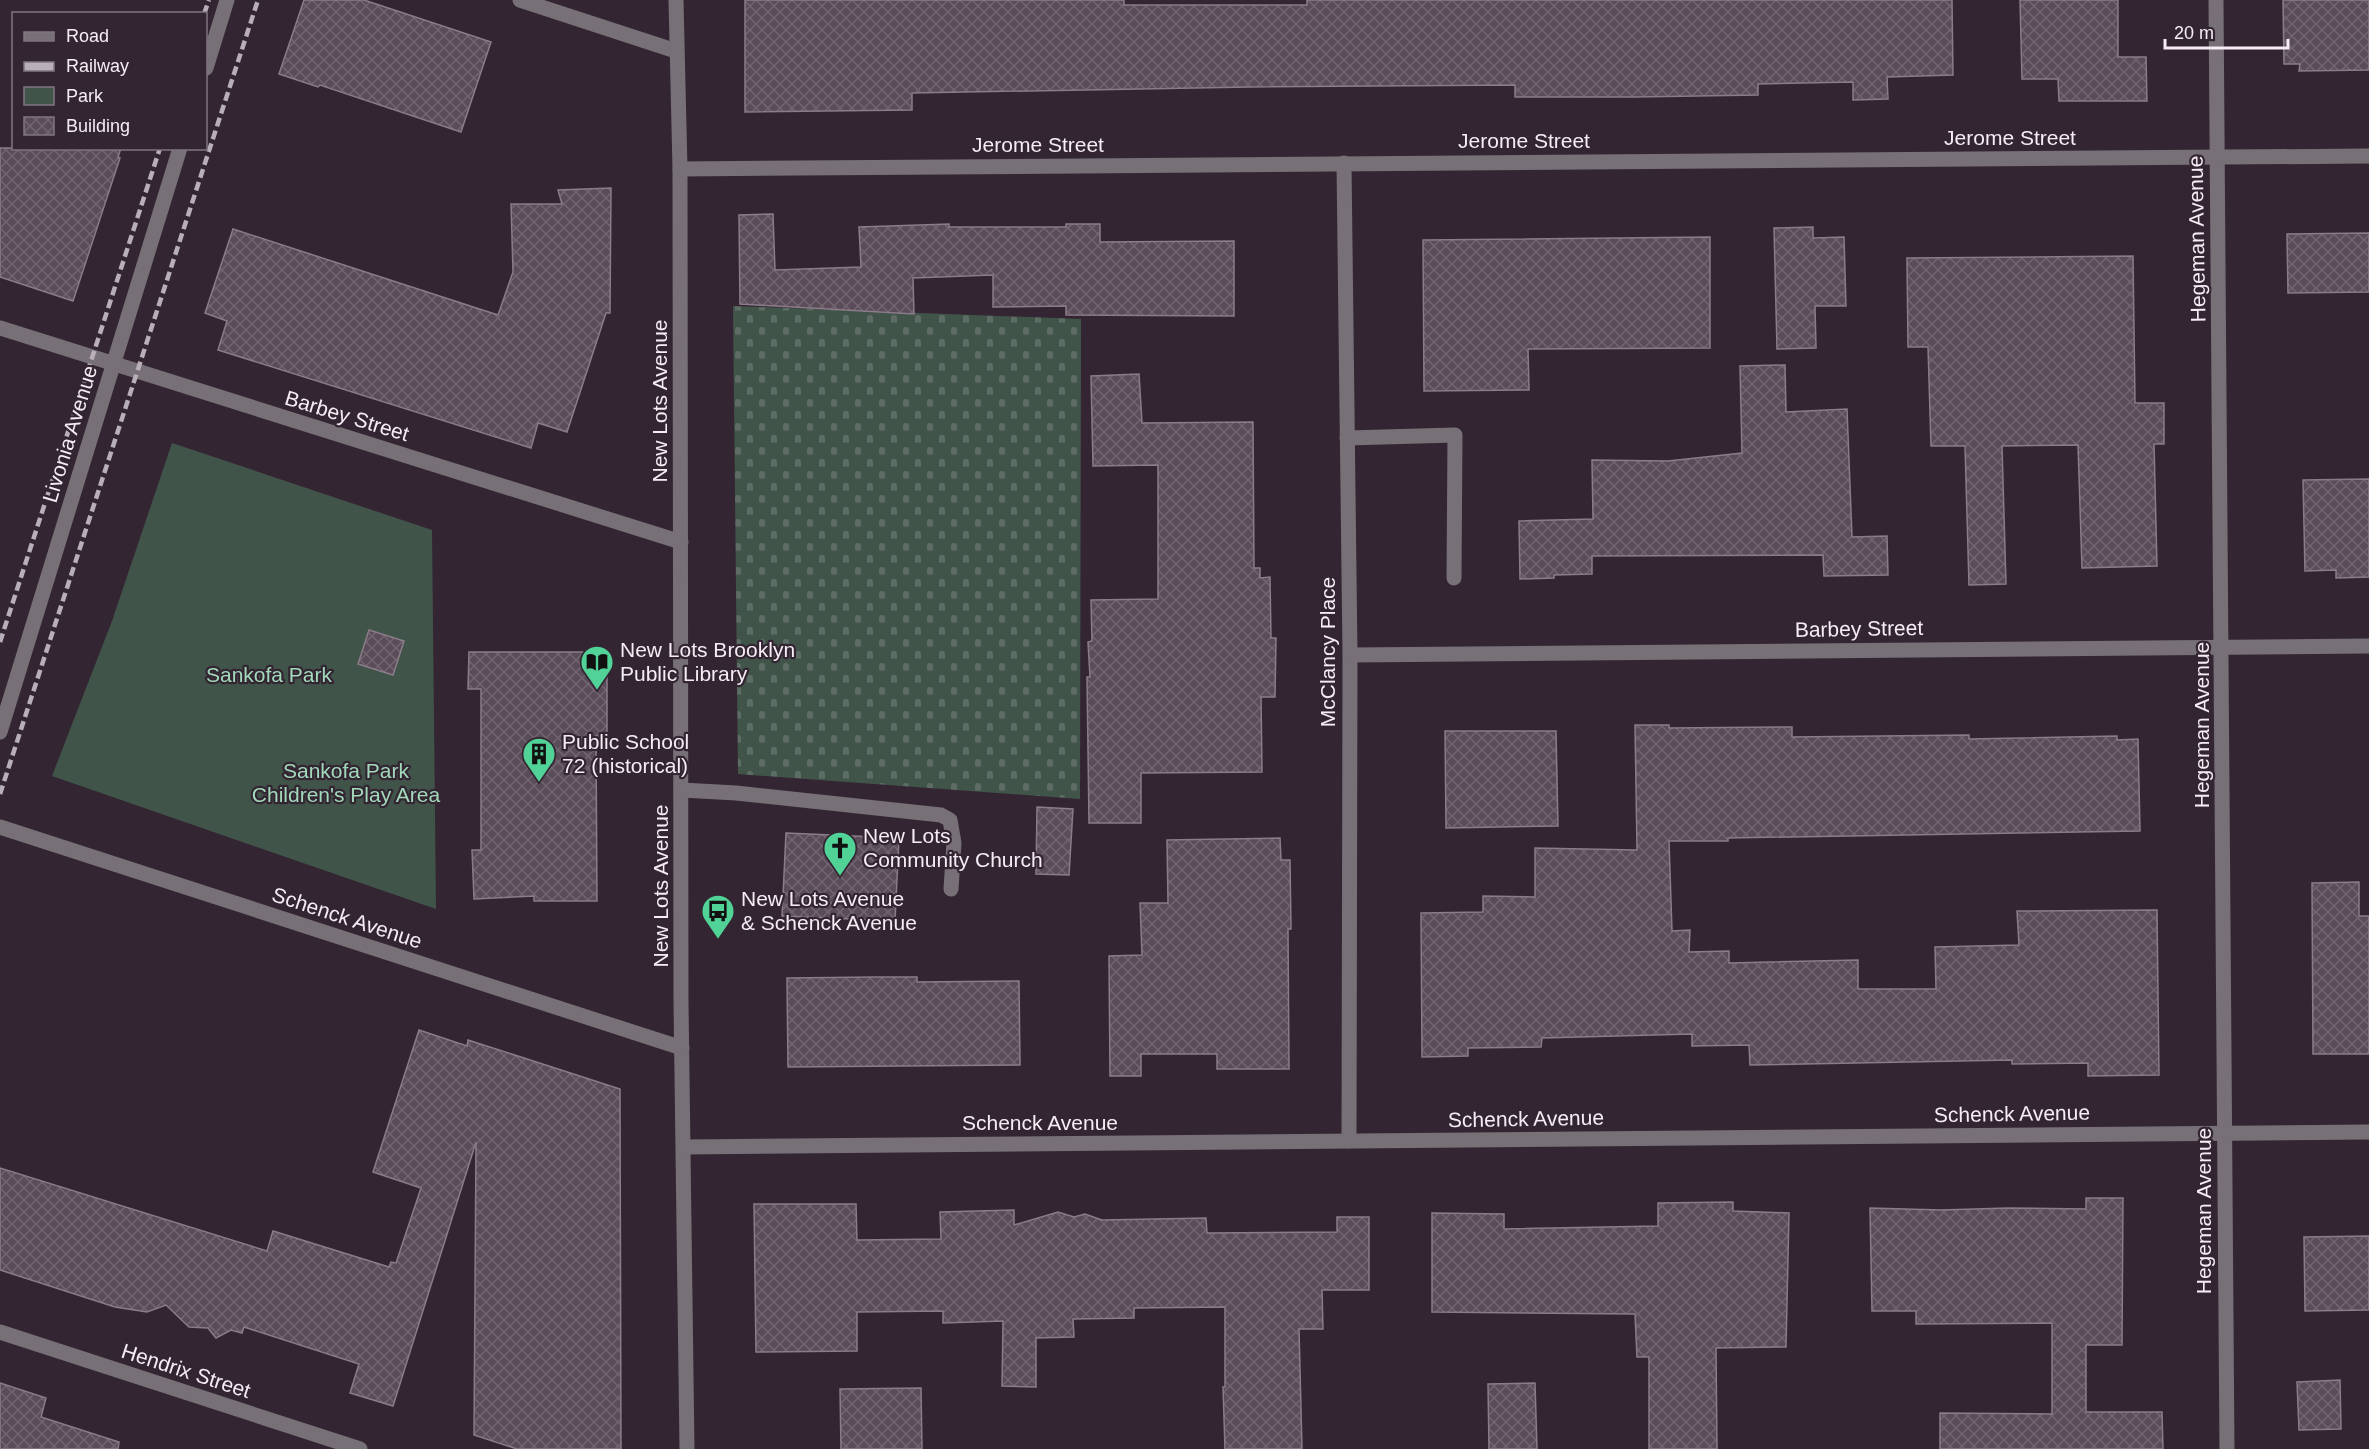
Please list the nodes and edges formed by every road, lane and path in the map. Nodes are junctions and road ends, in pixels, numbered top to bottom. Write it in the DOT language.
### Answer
graph roads {
  1 [pos="226,0"];
  2 [pos="520,0"];
  3 [pos="676,0"];
  4 [pos="2216,0"];
  5 [pos="676,51"];
  6 [pos="207,65"];
  7 [pos="179,150"];
  8 [pos="2369,156"];
  9 [pos="2217,158"];
  10 [pos="1344,163"];
  11 [pos="680,169"];
  12 [pos="0,328"];
  13 [pos="113,365"];
  14 [pos="1347,438"];
  15 [pos="681,542"];
  16 [pos="1454,578"];
  17 [pos="2222,646"];
  18 [pos="2369,646"];
  19 [pos="1350,656"];
  20 [pos="0,732"];
  21 [pos="682,790"];
  22 [pos="0,827"];
  23 [pos="951,889"];
  24 [pos="682,1048"];
  25 [pos="2369,1132"];
  26 [pos="2225,1133"];
  27 [pos="1349,1141"];
  28 [pos="684,1147"];
  29 [pos="0,1332"];
  30 [pos="360,1449"];
  31 [pos="687,1449"];
  32 [pos="2228,1449"];
  1 -- 6 [label="street"];
  2 -- 5 [label="street"];
  3 -- 5 [label="street, New Lots Avenue"];
  4 -- 9 [label="street, Hegeman Avenue"];
  5 -- 11 [label="street, New Lots Avenue"];
  7 -- 13 [label="street, Livonia Avenue"];
  8 -- 9 [label="street, Jerome Street"];
  9 -- 10 [label="street, Jerome Street"];
  9 -- 17 [label="street, Hegeman Avenue"];
  10 -- 11 [label="street, Jerome Street"];
  10 -- 14 [label="street, McClancy Place"];
  11 -- 15 [label="street, New Lots Avenue"];
  12 -- 13 [label="street, Barbey Street"];
  13 -- 15 [label="street, Barbey Street"];
  13 -- 20 [label="street, Livonia Avenue"];
  14 -- 16 [label="street"];
  14 -- 19 [label="street, McClancy Place"];
  15 -- 21 [label="street, New Lots Avenue"];
  17 -- 18 [label="street, Barbey Street"];
  17 -- 19 [label="street, Barbey Street"];
  17 -- 26 [label="street, Hegeman Avenue"];
  19 -- 27 [label="street, McClancy Place"];
  21 -- 23 [label="street"];
  21 -- 24 [label="street, New Lots Avenue"];
  22 -- 24 [label="street, Schenck Avenue"];
  24 -- 28 [label="street, New Lots Avenue"];
  25 -- 26 [label="street, Schenck Avenue"];
  26 -- 27 [label="street, Schenck Avenue"];
  26 -- 32 [label="street, Hegeman Avenue"];
  27 -- 28 [label="street, Schenck Avenue"];
  28 -- 31 [label="street, New Lots Avenue"];
  29 -- 30 [label="street, Hendrix Street"];
}
